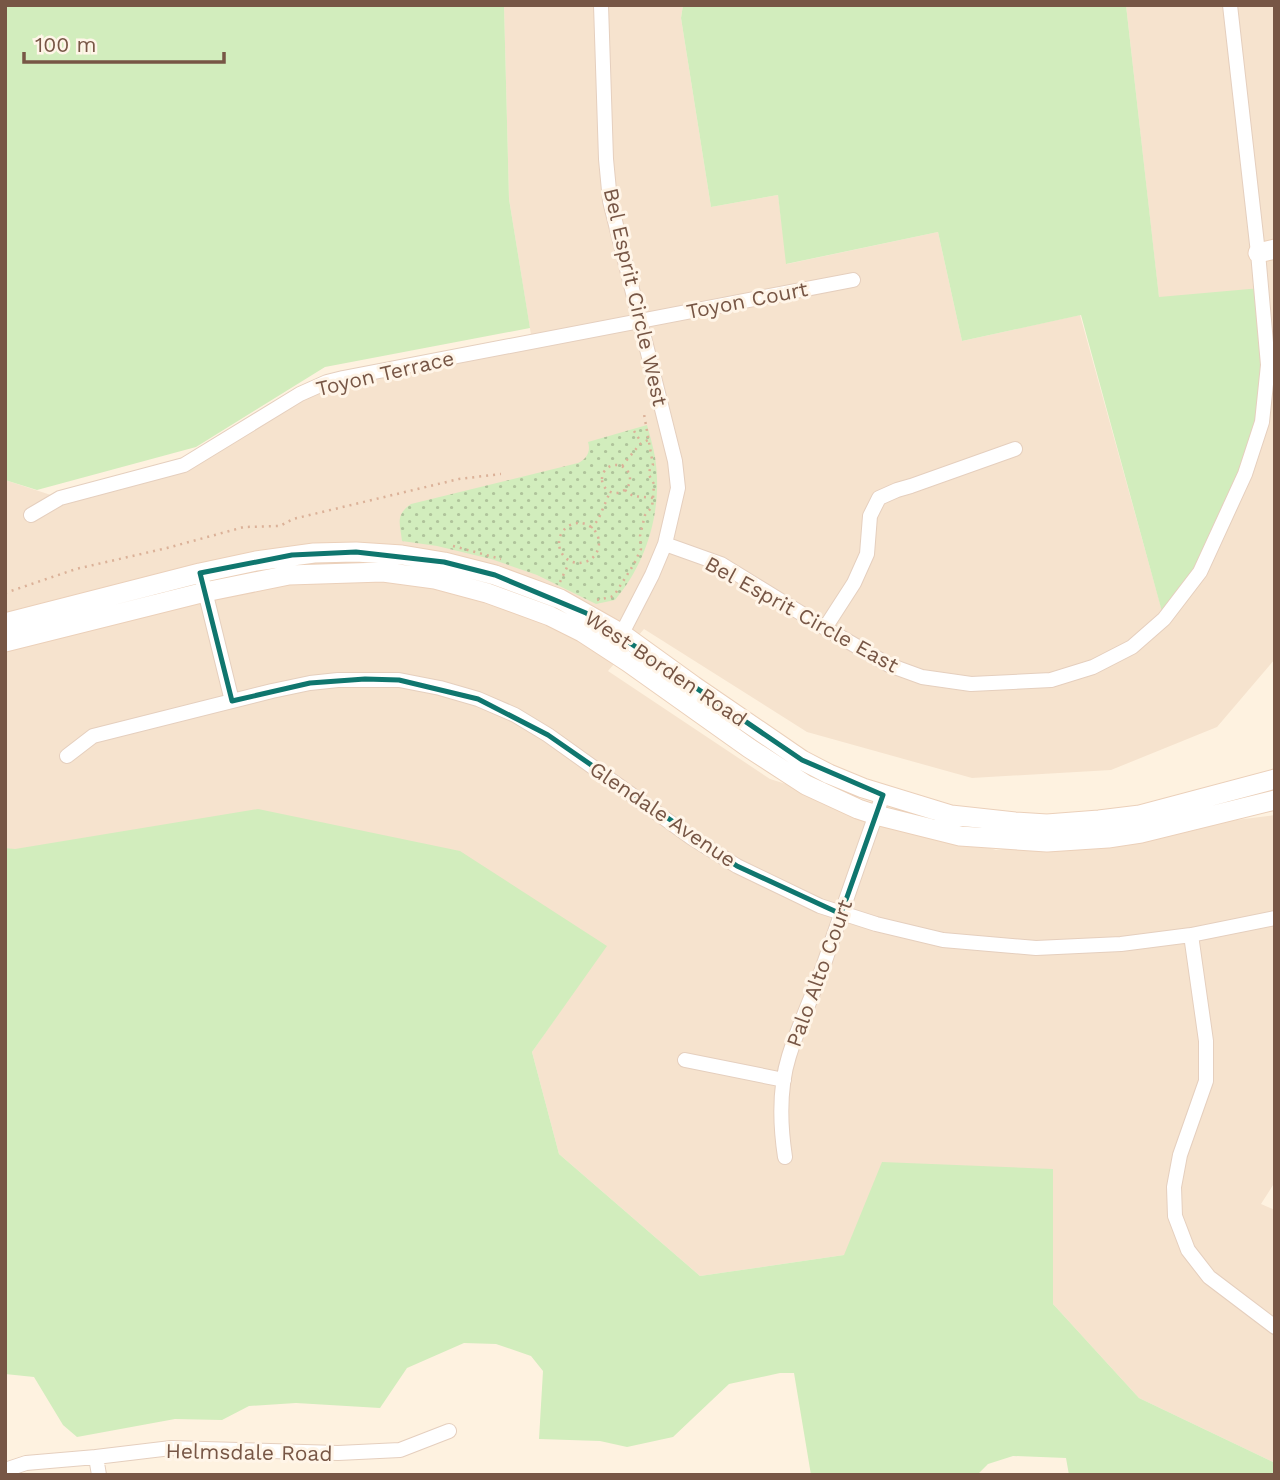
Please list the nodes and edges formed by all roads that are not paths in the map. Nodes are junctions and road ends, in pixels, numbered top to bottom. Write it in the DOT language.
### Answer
graph roads {
  1 [pos="601,5"];
  2 [pos="1230,5"];
  3 [pos="1266,251"];
  4 [pos="853,281"];
  5 [pos="640,320"];
  6 [pos="1015,449"];
  7 [pos="31,515"];
  8 [pos="665,544"];
  9 [pos="202,582"];
  10 [pos="5,622"];
  11 [pos="825,628"];
  12 [pos="5,642"];
  13 [pos="617,643"];
  14 [pos="232,701"];
  15 [pos="67,756"];
  16 [pos="1275,779"];
  17 [pos="883,795"];
  18 [pos="1275,800"];
  19 [pos="876,815"];
  20 [pos="841,914"];
  21 [pos="1275,918"];
  22 [pos="1191,935"];
  23 [pos="685,1060"];
  24 [pos="784,1080"];
  25 [pos="785,1157"];
  26 [pos="1275,1327"];
  27 [pos="449,1431"];
  28 [pos="96,1457"];
  29 [pos="5,1470"];
  30 [pos="99,1475"];
  1 -- 5 [label="street, Bel Esprit Circle West"];
  2 -- 3 [label="street, Bel Esprit Circle East"];
  3 -- 11 [label="street, Bel Esprit Circle East"];
  4 -- 5 [label="street, Toyon Court"];
  5 -- 7 [label="street, Toyon Terrace"];
  5 -- 8 [label="street, Bel Esprit Circle West"];
  6 -- 11 [label="street"];
  8 -- 11 [label="street, Bel Esprit Circle East"];
  8 -- 13 [label="street, Bel Esprit Circle West"];
  9 -- 10 [label="main road, West Borden Road"];
  9 -- 12 [label="main road, West Borden Road"];
  9 -- 13 [label="main road, West Borden Road"];
  9 -- 14 [label="street"];
  13 -- 17 [label="main road, West Borden Road"];
  13 -- 19 [label="main road, West Borden Road"];
  14 -- 15 [label="street, Glendale Avenue"];
  14 -- 20 [label="street, Glendale Avenue"];
  16 -- 17 [label="main road, West Borden Road"];
  17 -- 19 [label="street, Palo Alto Court"];
  18 -- 19 [label="main road, West Borden Road"];
  19 -- 20 [label="street, Palo Alto Court"];
  20 -- 22 [label="street, Glendale Avenue"];
  20 -- 24 [label="street, Palo Alto Court"];
  21 -- 22 [label="street, Glendale Avenue"];
  22 -- 26 [label="street"];
  23 -- 24 [label="street"];
  24 -- 25 [label="street, Palo Alto Court"];
  27 -- 28 [label="street, Helmsdale Road"];
  28 -- 29 [label="street, Helmsdale Road"];
  28 -- 30 [label="street"];
}
